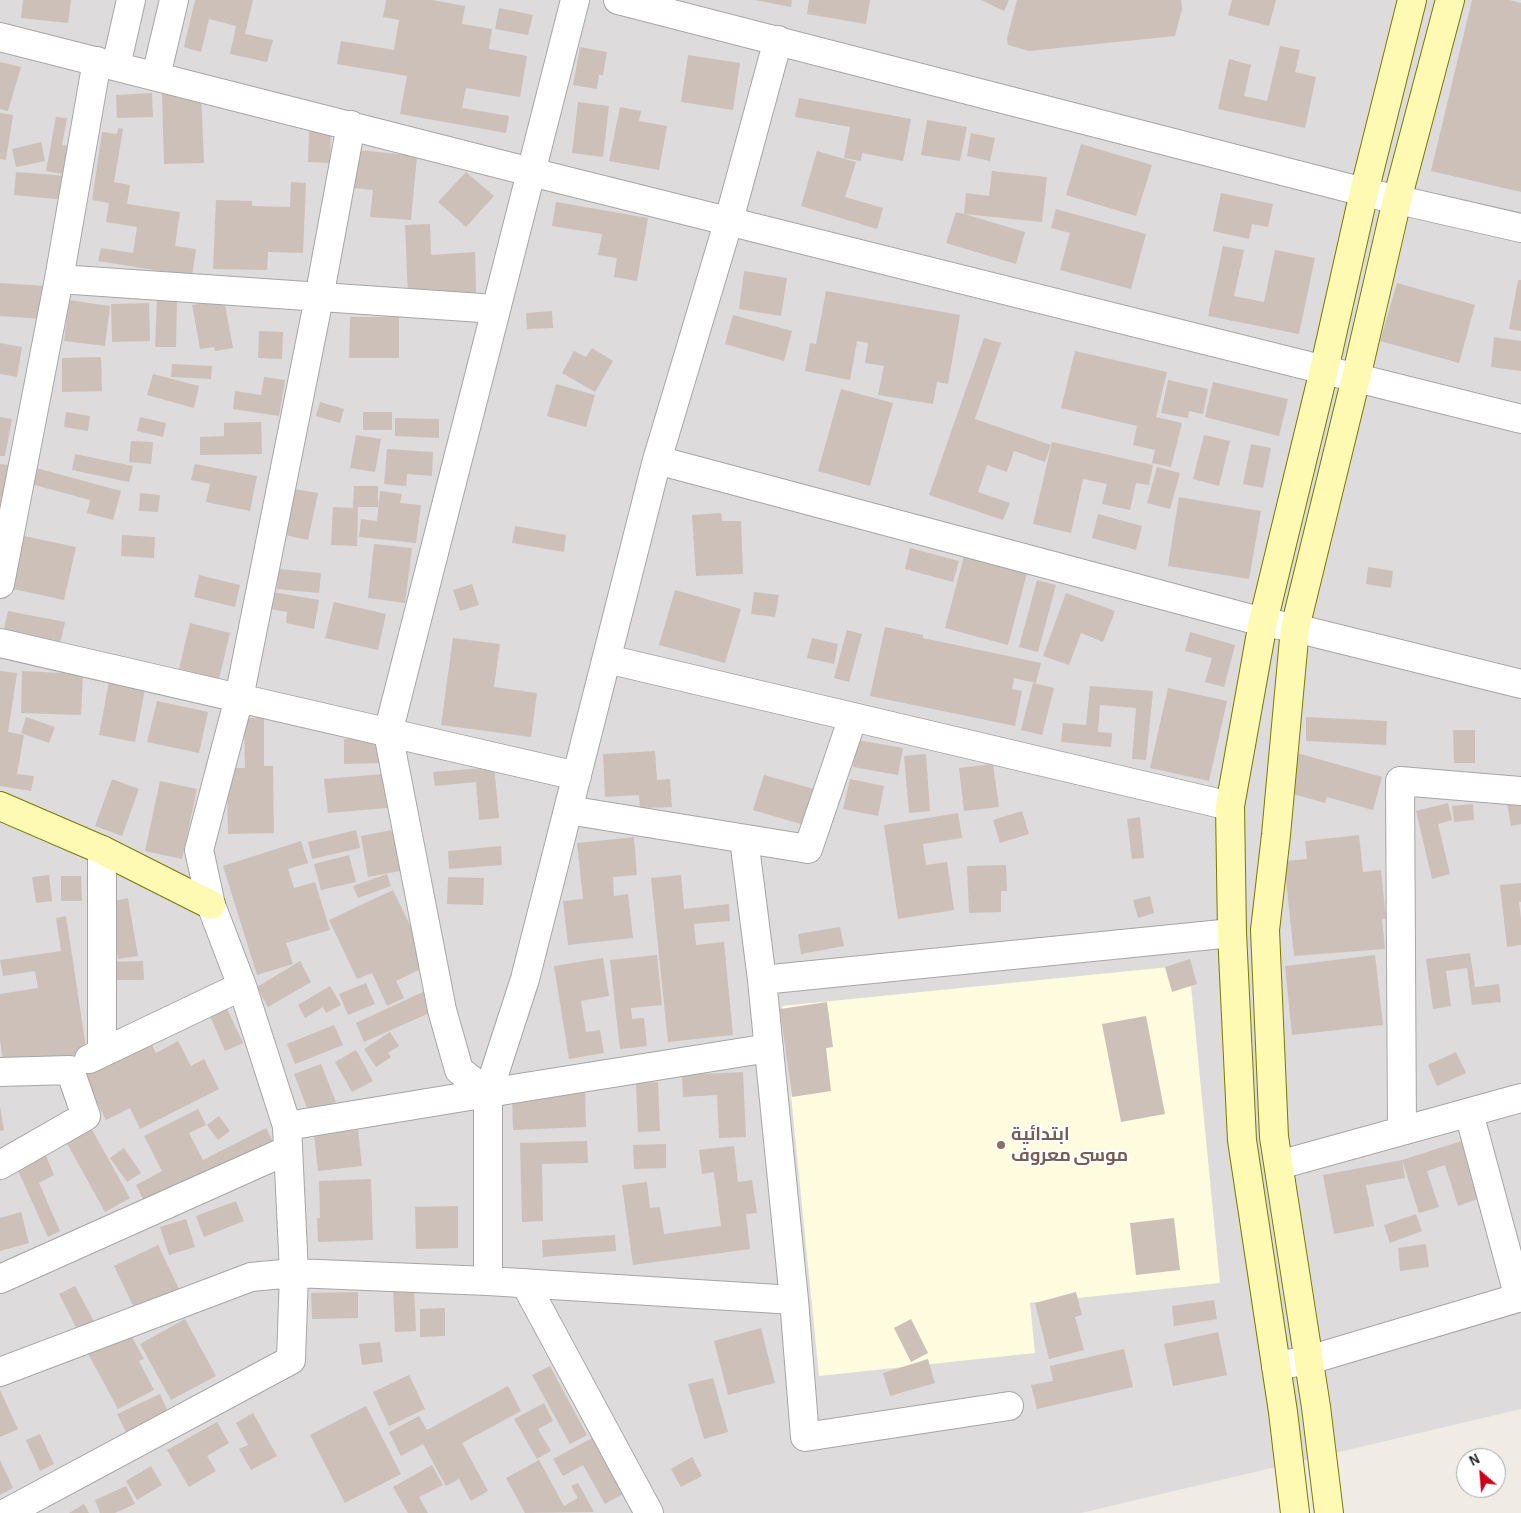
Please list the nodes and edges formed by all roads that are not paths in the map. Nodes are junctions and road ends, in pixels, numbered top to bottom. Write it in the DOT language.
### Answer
graph roads {
  1 [pos="131,0"];
  2 [pos="174,0"];
  3 [pos="574,0"];
  4 [pos="618,0"];
  5 [pos="1412,0"];
  6 [pos="1450,0"];
  7 [pos="0,37"];
  8 [pos="778,40"];
  9 [pos="106,64"];
  10 [pos="156,76"];
  11 [pos="351,125"];
  12 [pos="531,172"];
  13 [pos="1364,192"];
  14 [pos="1397,200"];
  15 [pos="729,220"];
  16 [pos="1521,228"];
  17 [pos="59,279"];
  18 [pos="319,298"];
  19 [pos="496,309"];
  20 [pos="1324,370"];
  21 [pos="1356,378"];
  22 [pos="1521,420"];
  23 [pos="657,460"];
  24 [pos="0,584"];
  25 [pos="1263,622"];
  26 [pos="1295,628"];
  27 [pos="0,643"];
  28 [pos="607,659"];
  29 [pos="1521,684"];
  30 [pos="239,698"];
  31 [pos="853,717"];
  32 [pos="388,733"];
  33 [pos="577,776"];
  34 [pos="1521,791"];
  35 [pos="0,806"];
  36 [pos="1230,806"];
  37 [pos="568,810"];
  38 [pos="744,838"];
  39 [pos="102,850"];
  40 [pos="211,905"];
  41 [pos="1232,933"];
  42 [pos="762,980"];
  43 [pos="242,986"];
  44 [pos="769,1048"];
  45 [pos="102,1052"];
  46 [pos="70,1070"];
  47 [pos="0,1072"];
  48 [pos="488,1093"];
  49 [pos="1521,1098"];
  50 [pos="1468,1113"];
  51 [pos="1402,1132"];
  52 [pos="287,1138"];
  53 [pos="0,1165"];
  54 [pos="1279,1165"];
  55 [pos="294,1273"];
  56 [pos="0,1280"];
  57 [pos="488,1281"];
  58 [pos="525,1283"];
  59 [pos="1520,1297"];
  60 [pos="794,1300"];
  61 [pos="1309,1360"];
  62 [pos="1276,1366"];
  63 [pos="0,1372"];
  64 [pos="1009,1406"];
  65 [pos="6,1513"];
  66 [pos="649,1513"];
  67 [pos="1295,1513"];
  68 [pos="1328,1513"];
  1 -- 9 [label="street"];
  2 -- 10 [label="street"];
  3 -- 12 [label="street"];
  4 -- 8 [label="street"];
  5 -- 13 [label="street"];
  6 -- 14 [label="street"];
  7 -- 9 [label="street"];
  8 -- 13 [label="street"];
  8 -- 15 [label="street"];
  9 -- 10 [label="street"];
  9 -- 17 [label="street"];
  10 -- 11 [label="street"];
  11 -- 12 [label="street"];
  11 -- 18 [label="street"];
  12 -- 15 [label="street"];
  12 -- 19 [label="street"];
  13 -- 14 [label="street"];
  13 -- 20 [label="street"];
  14 -- 16 [label="street"];
  14 -- 21 [label="street"];
  15 -- 20 [label="street"];
  15 -- 23 [label="street"];
  17 -- 18 [label="street"];
  17 -- 24 [label="street"];
  18 -- 19 [label="street"];
  18 -- 30 [label="street"];
  19 -- 32 [label="street"];
  20 -- 21 [label="street"];
  20 -- 25 [label="street"];
  21 -- 22 [label="street"];
  21 -- 26 [label="street"];
  23 -- 25 [label="street"];
  23 -- 28 [label="street"];
  25 -- 26 [label="street"];
  25 -- 36 [label="street"];
  26 -- 29 [label="street"];
  26 -- 54 [label="street"];
  27 -- 30 [label="street"];
  28 -- 31 [label="street"];
  28 -- 33 [label="street"];
  30 -- 32 [label="street"];
  30 -- 40 [label="street"];
  31 -- 36 [label="street"];
  31 -- 38 [label="street"];
  32 -- 33 [label="street"];
  32 -- 48 [label="street"];
  33 -- 37 [label="street"];
  34 -- 51 [label="street"];
  35 -- 39 [label="street"];
  36 -- 41 [label="street"];
  37 -- 38 [label="street"];
  37 -- 48 [label="street"];
  38 -- 42 [label="street"];
  39 -- 40 [label="street"];
  39 -- 45 [label="street"];
  40 -- 43 [label="street"];
  41 -- 42 [label="street"];
  41 -- 62 [label="street"];
  42 -- 44 [label="street"];
  43 -- 45 [label="street"];
  43 -- 52 [label="street"];
  44 -- 48 [label="street"];
  44 -- 60 [label="street"];
  45 -- 46 [label="street"];
  46 -- 47 [label="street"];
  46 -- 53 [label="street"];
  48 -- 52 [label="street"];
  48 -- 57 [label="street"];
  49 -- 50 [label="street"];
  50 -- 51 [label="street"];
  50 -- 59 [label="street"];
  51 -- 54 [label="street"];
  52 -- 55 [label="street"];
  52 -- 56 [label="street"];
  54 -- 61 [label="street"];
  55 -- 57 [label="street"];
  55 -- 63 [label="street"];
  55 -- 65 [label="street"];
  57 -- 58 [label="street"];
  58 -- 60 [label="street"];
  58 -- 66 [label="street"];
  59 -- 61 [label="street"];
  60 -- 64 [label="street"];
  61 -- 62 [label="street"];
  61 -- 68 [label="street"];
  62 -- 67 [label="street"];
}
